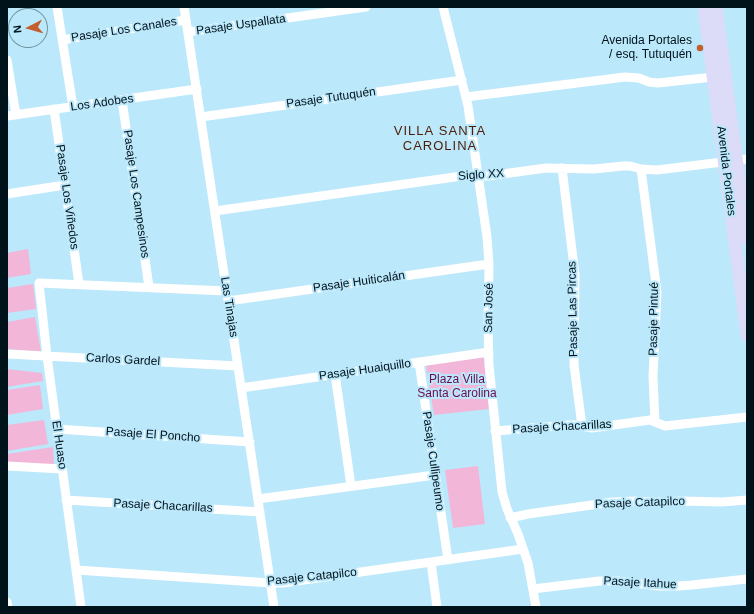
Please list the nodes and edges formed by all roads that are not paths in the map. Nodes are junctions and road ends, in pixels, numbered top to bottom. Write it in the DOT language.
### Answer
graph roads {
  1 [pos="57,7"];
  2 [pos="184,7"];
  3 [pos="366,7"];
  4 [pos="443,7"];
  5 [pos="704,7"];
  6 [pos="716,7"];
  7 [pos="186,20"];
  8 [pos="188,32"];
  9 [pos="62,40"];
  10 [pos="7,60"];
  11 [pos="713,77"];
  12 [pos="462,80"];
  13 [pos="197,89"];
  14 [pos="466,97"];
  15 [pos="122,100"];
  16 [pos="73,107"];
  17 [pos="54,109"];
  18 [pos="11,115"];
  19 [pos="201,117"];
  20 [pos="736,161"];
  21 [pos="562,168"];
  22 [pos="641,169"];
  23 [pos="478,175"];
  24 [pos="65,185"];
  25 [pos="7,194"];
  26 [pos="215,211"];
  27 [pos="747,238"];
  28 [pos="489,264"];
  29 [pos="79,284"];
  30 [pos="149,288"];
  31 [pos="227,291"];
  32 [pos="228,301"];
  33 [pos="747,335"];
  34 [pos="488,352"];
  35 [pos="7,354"];
  36 [pos="47,356"];
  37 [pos="419,362"];
  38 [pos="238,366"];
  39 [pos="334,374"];
  40 [pos="241,388"];
  41 [pos="747,417"];
  42 [pos="655,422"];
  43 [pos="582,426"];
  44 [pos="57,429"];
  45 [pos="496,431"];
  46 [pos="250,442"];
  47 [pos="7,466"];
  48 [pos="62,469"];
  49 [pos="436,475"];
  50 [pos="351,486"];
  51 [pos="258,499"];
  52 [pos="66,500"];
  53 [pos="747,500"];
  54 [pos="260,512"];
  55 [pos="510,518"];
  56 [pos="523,549"];
  57 [pos="448,560"];
  58 [pos="431,562"];
  59 [pos="76,570"];
  60 [pos="747,579"];
  61 [pos="271,583"];
  62 [pos="533,589"];
  63 [pos="7,602"];
  64 [pos="8,607"];
  65 [pos="81,607"];
  66 [pos="274,607"];
  67 [pos="437,607"];
  68 [pos="536,607"];
  1 -- 9 [label="street"];
  2 -- 7 [label="street, Las Tinajas"];
  3 -- 8 [label="street, Pasaje Uspallata"];
  4 -- 12 [label="street, San José"];
  5 -- 11 [label="main road, Avenida Portales"];
  6 -- 20 [label="main road, Avenida Portales"];
  7 -- 8 [label="street, Las Tinajas"];
  7 -- 9 [label="street, Pasaje Los Canales"];
  8 -- 13 [label="street, Las Tinajas"];
  9 -- 16 [label="street"];
  10 -- 18 [label="street"];
  11 -- 14 [label="street"];
  11 -- 20 [label="main road, Avenida Portales"];
  12 -- 14 [label="street, San José"];
  12 -- 19 [label="street, Pasaje Tutuquén"];
  13 -- 15 [label="street, Los Adobes"];
  13 -- 19 [label="street, Las Tinajas"];
  14 -- 23 [label="street, San José"];
  15 -- 16 [label="street, Los Adobes"];
  15 -- 30 [label="street, Pasaje Los Campesinos"];
  16 -- 17 [label="street, Los Adobes"];
  17 -- 18 [label="street, Los Adobes"];
  17 -- 24 [label="street, Pasaje Los Viñedos"];
  19 -- 26 [label="street, Las Tinajas"];
  20 -- 22 [label="street, Siglo XX"];
  20 -- 27 [label="main road, Avenida Portales"];
  20 -- 33 [label="main road, Avenida Portales"];
  21 -- 22 [label="street, Siglo XX"];
  21 -- 23 [label="street, Siglo XX"];
  21 -- 43 [label="street, Pasaje Las Pircas"];
  22 -- 42 [label="street, Pasaje Pintué"];
  23 -- 26 [label="street, Siglo XX"];
  23 -- 28 [label="street, San José"];
  24 -- 25 [label="street"];
  24 -- 29 [label="street, Pasaje Los Viñedos"];
  26 -- 31 [label="street, Las Tinajas"];
  28 -- 32 [label="street, Pasaje Huiticalán"];
  28 -- 34 [label="street, San José"];
  29 -- 30 [label="street"];
  29 -- 36 [label="street, El Huaso"];
  30 -- 31 [label="street"];
  31 -- 32 [label="street, Las Tinajas"];
  32 -- 38 [label="street, Las Tinajas"];
  34 -- 37 [label="street, Pasaje Huaiquillo"];
  34 -- 45 [label="street, San José"];
  35 -- 36 [label="street, Carlos Gardel"];
  36 -- 38 [label="street, Carlos Gardel"];
  36 -- 44 [label="street, El Huaso"];
  37 -- 39 [label="street, Pasaje Huaiquillo"];
  37 -- 49 [label="street, Pasaje Cullipeumo"];
  38 -- 40 [label="street, Las Tinajas"];
  39 -- 40 [label="street, Pasaje Huaiquillo"];
  39 -- 50 [label="street"];
  40 -- 46 [label="street, Las Tinajas"];
  41 -- 42 [label="street, Pasaje Chacarillas"];
  42 -- 43 [label="street, Pasaje Chacarillas"];
  43 -- 45 [label="street, Pasaje Chacarillas"];
  44 -- 46 [label="street, Pasaje El Poncho"];
  44 -- 48 [label="street, El Huaso"];
  45 -- 55 [label="street, San José"];
  46 -- 51 [label="street, Las Tinajas"];
  47 -- 48 [label="street"];
  48 -- 52 [label="street, El Huaso"];
  49 -- 50 [label="street"];
  49 -- 57 [label="street, Pasaje Cullipeumo"];
  50 -- 51 [label="street"];
  51 -- 54 [label="street, Las Tinajas"];
  52 -- 54 [label="street, Pasaje Chacarillas"];
  52 -- 59 [label="street, El Huaso"];
  53 -- 55 [label="street, Pasaje Catapilco"];
  54 -- 61 [label="street, Las Tinajas"];
  55 -- 56 [label="street, San José"];
  56 -- 57 [label="street, Pasaje Catapilco"];
  56 -- 62 [label="street, San José"];
  57 -- 58 [label="street, Pasaje Catapilco"];
  58 -- 61 [label="street, Pasaje Catapilco"];
  58 -- 67 [label="street"];
  59 -- 61 [label="street, Pasaje Catapilco"];
  59 -- 65 [label="street, El Huaso"];
  60 -- 62 [label="street, Pasaje Itahue"];
  61 -- 66 [label="street, Las Tinajas"];
  62 -- 68 [label="street, San José"];
  63 -- 64 [label="street"];
}
